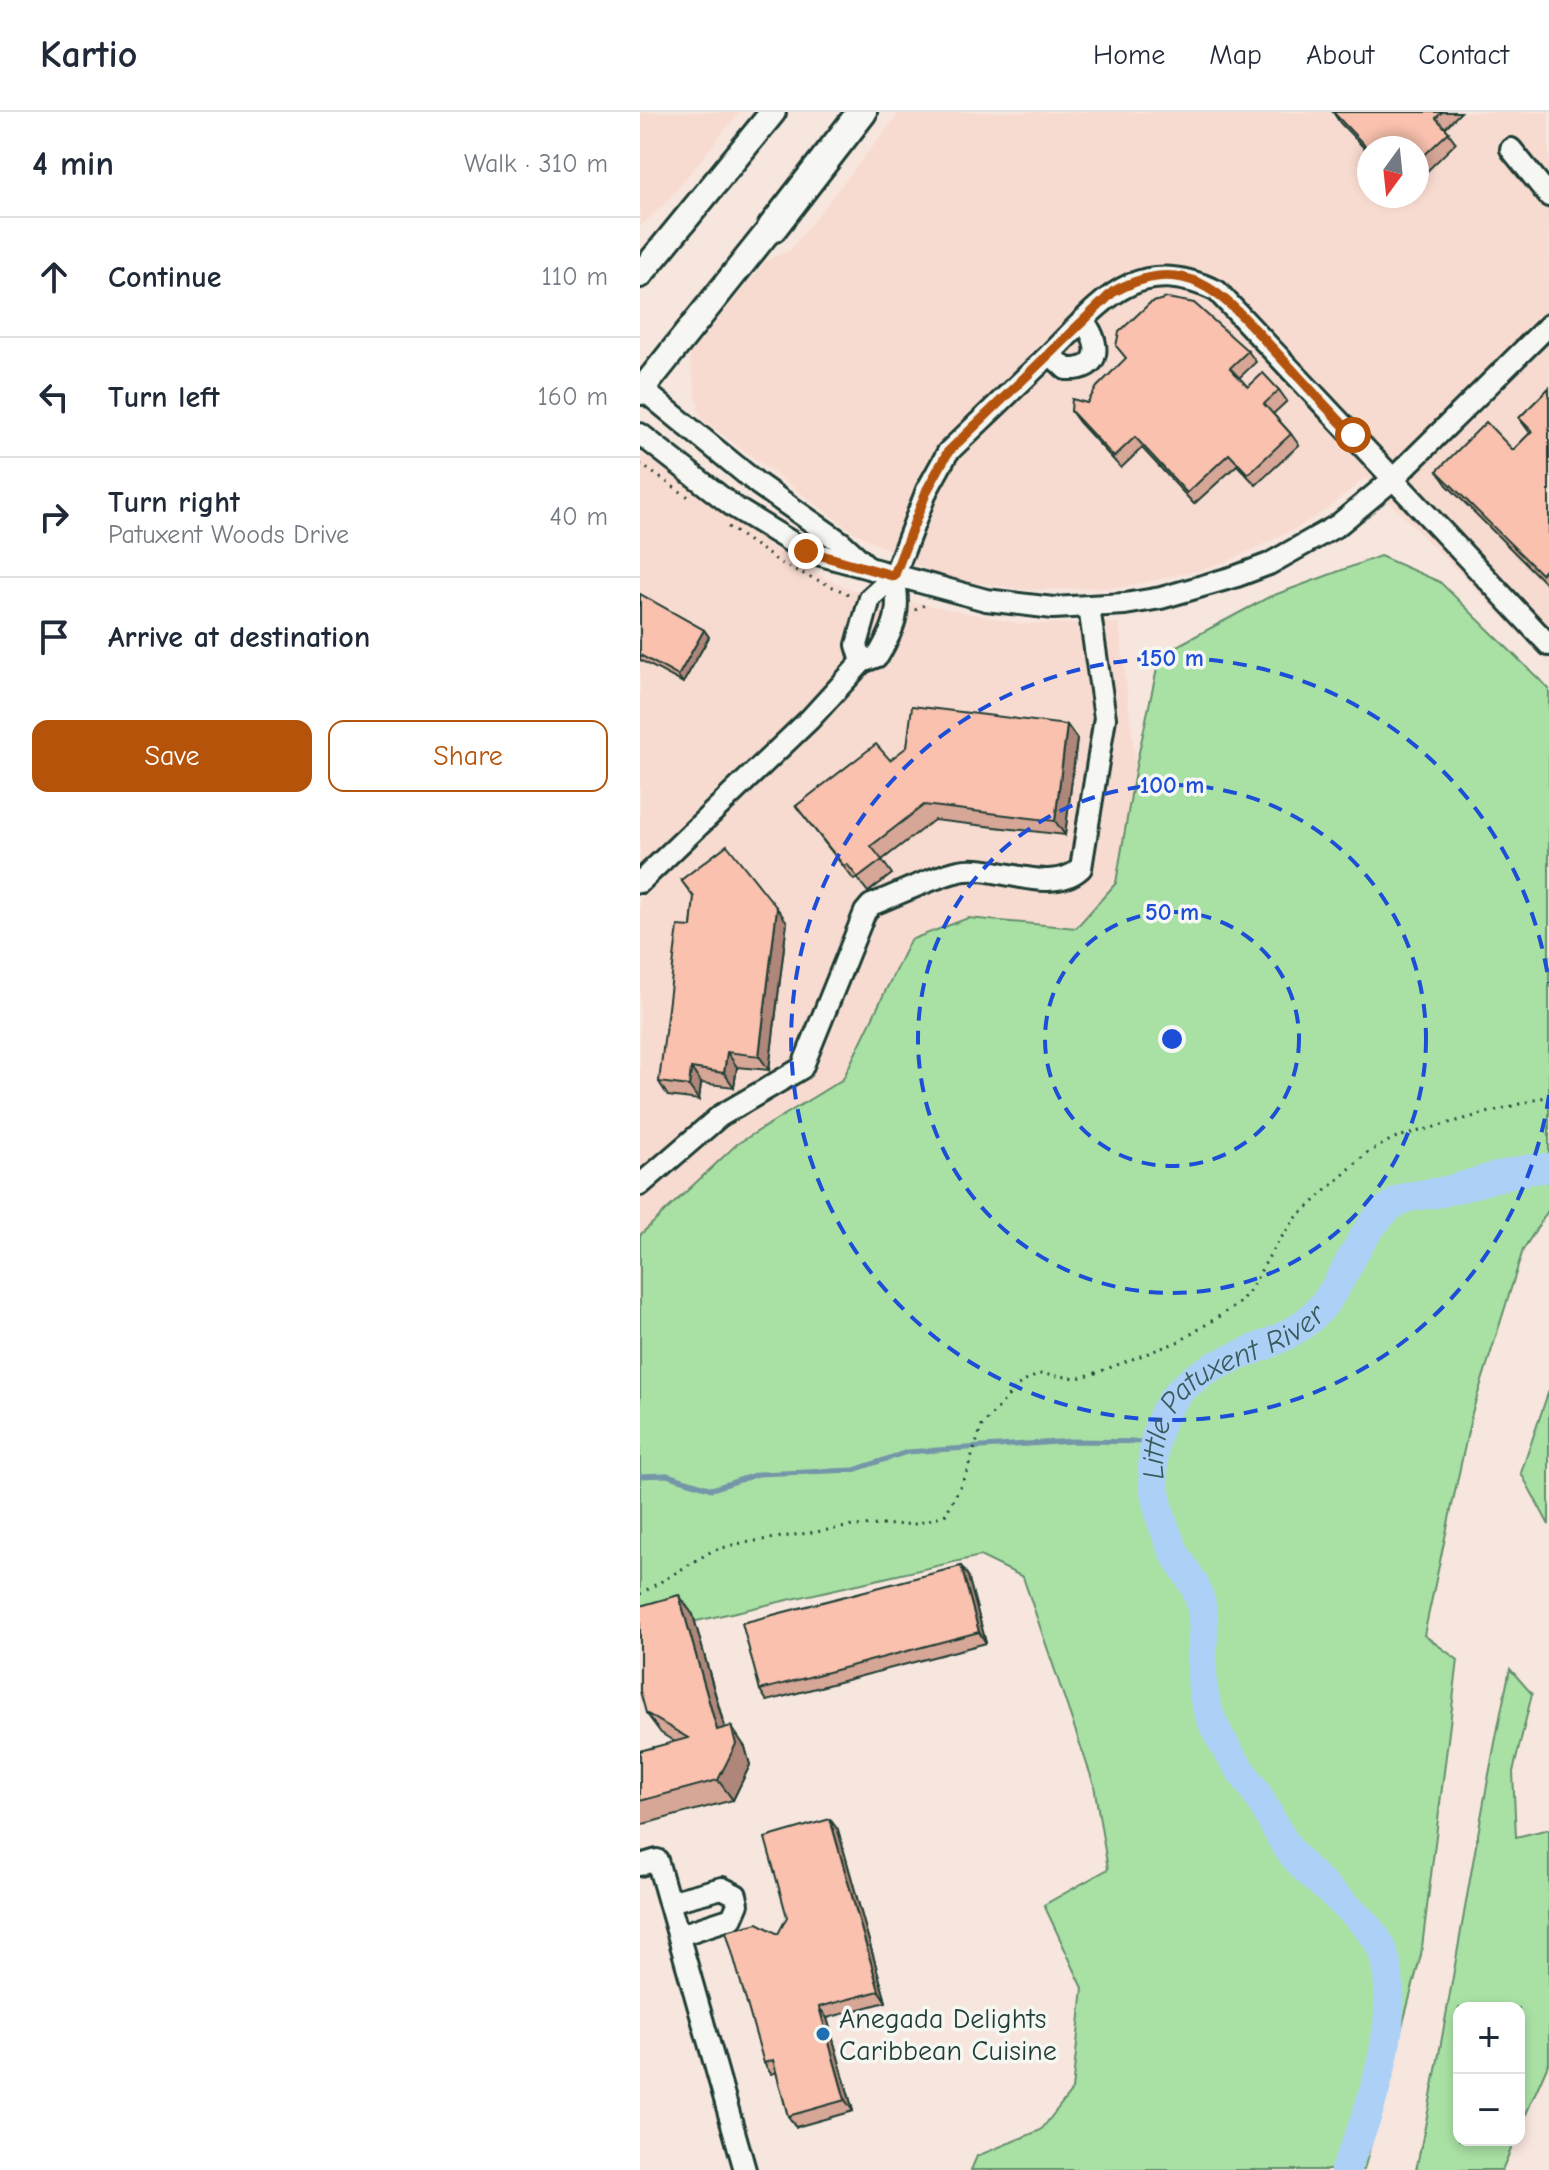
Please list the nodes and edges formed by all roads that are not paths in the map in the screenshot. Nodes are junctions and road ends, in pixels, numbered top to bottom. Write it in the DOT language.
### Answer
graph roads {
  1 [pos="773,112"];
  2 [pos="850,112"];
  3 [pos="862,112"];
  4 [pos="1511,149"];
  5 [pos="715,183"];
  6 [pos="1549,196"];
  7 [pos="772,228"];
  8 [pos="640,248"];
  9 [pos="640,275"];
  10 [pos="1083,320"];
  11 [pos="1549,325"];
  12 [pos="1050,354"];
  13 [pos="641,389"];
  14 [pos="640,434"];
  15 [pos="1391,481"];
  16 [pos="866,565"];
  17 [pos="894,576"];
  18 [pos="1089,607"];
  19 [pos="1549,645"];
  20 [pos="862,662"];
  21 [pos="640,882"];
  22 [pos="640,1185"];
  23 [pos="640,1865"];
  24 [pos="669,1902"];
  25 [pos="680,1935"];
  26 [pos="745,2170"];
  1 -- 5 [label="main road"];
  2 -- 7 [label="main road"];
  3 -- 7 [label="highway"];
  4 -- 6 [label="street"];
  5 -- 8 [label="main road"];
  5 -- 9 [label="main road"];
  7 -- 13 [label="main road"];
  10 -- 12 [label="street"];
  10 -- 12 [label="street"];
  10 -- 15 [label="street"];
  11 -- 15 [label="street"];
  12 -- 17 [label="street"];
  13 -- 16 [label="street"];
  14 -- 16 [label="street"];
  15 -- 18 [label="street"];
  15 -- 19 [label="street"];
  16 -- 17 [label="street"];
  17 -- 18 [label="street"];
  17 -- 20 [label="street"];
  17 -- 20 [label="street"];
  18 -- 22 [label="street"];
  20 -- 21 [label="street"];
  23 -- 24 [label="street"];
  24 -- 25 [label="street"];
  24 -- 25 [label="street"];
  25 -- 26 [label="street"];
}
